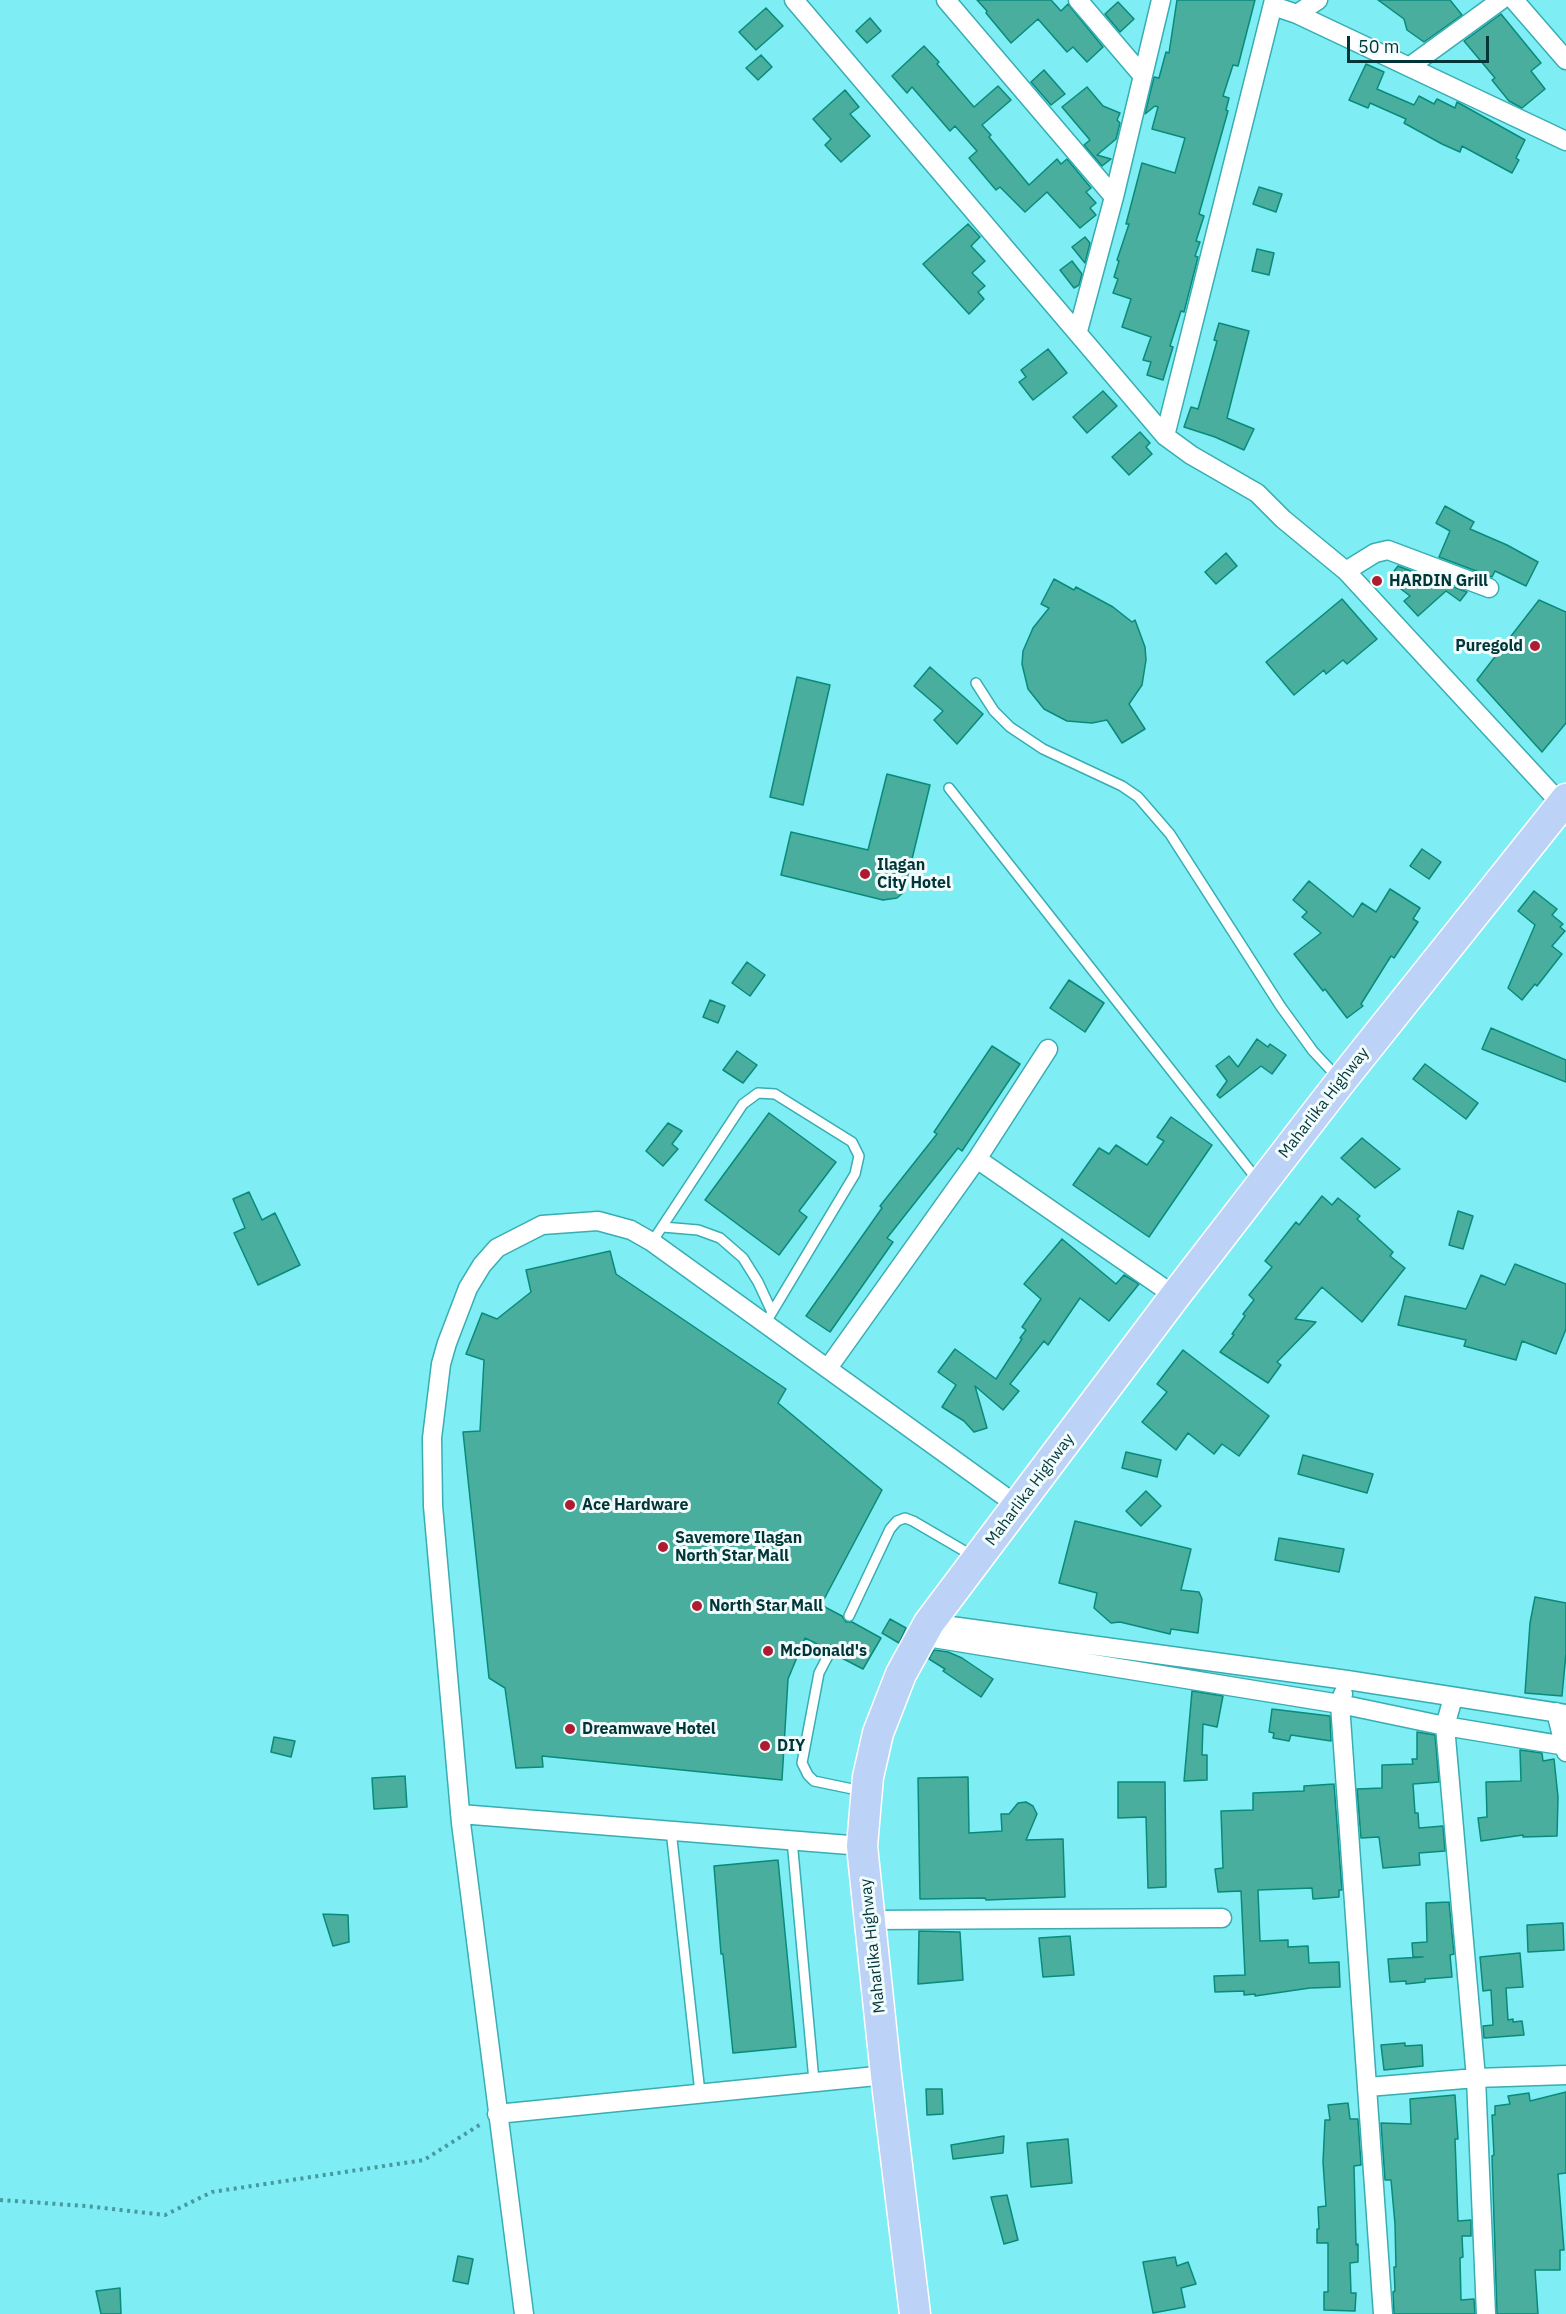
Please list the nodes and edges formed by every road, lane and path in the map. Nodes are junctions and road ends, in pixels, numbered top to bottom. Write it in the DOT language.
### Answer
graph roads {
  1 [pos="794,0"];
  2 [pos="946,0"];
  3 [pos="1078,0"];
  4 [pos="1161,0"];
  5 [pos="1318,0"];
  6 [pos="1501,0"];
  7 [pos="1514,0"];
  8 [pos="1273,3"];
  9 [pos="1297,15"];
  10 [pos="1566,60"];
  11 [pos="1409,67"];
  12 [pos="1142,75"];
  13 [pos="1566,141"];
  14 [pos="1114,197"];
  15 [pos="1078,331"];
  16 [pos="1165,436"];
  17 [pos="1346,571"];
  18 [pos="1489,588"];
  19 [pos="976,683"];
  20 [pos="948,788"];
  21 [pos="1564,802"];
  22 [pos="1048,1049"];
  23 [pos="1341,1081"];
  24 [pos="977,1159"];
  25 [pos="1261,1184"];
  26 [pos="663,1227"];
  27 [pos="652,1242"];
  28 [pos="1175,1296"];
  29 [pos="768,1318"];
  30 [pos="828,1368"];
  31 [pos="1018,1506"];
  32 [pos="977,1559"];
  33 [pos="849,1616"];
  34 [pos="925,1630"];
  35 [pos="830,1652"];
  36 [pos="1347,1680"];
  37 [pos="1453,1698"];
  38 [pos="1340,1704"];
  39 [pos="1561,1713"];
  40 [pos="1445,1726"];
  41 [pos="1566,1746"];
  42 [pos="1566,1752"];
  43 [pos="866,1792"];
  44 [pos="460,1814"];
  45 [pos="671,1830"];
  46 [pos="792,1840"];
  47 [pos="862,1846"];
  48 [pos="1222,1918"];
  49 [pos="870,1920"];
  50 [pos="886,2075"];
  51 [pos="1566,2075"];
  52 [pos="1476,2078"];
  53 [pos="814,2081"];
  54 [pos="1368,2087"];
  55 [pos="700,2093"];
  56 [pos="497,2114"];
  57 [pos="0,2200"];
  58 [pos="524,2314"];
  59 [pos="915,2314"];
  60 [pos="1383,2314"];
  61 [pos="1486,2314"];
  1 -- 15 [label="street"];
  2 -- 14 [label="street"];
  3 -- 12 [label="street"];
  4 -- 12 [label="street"];
  5 -- 9 [label="street"];
  6 -- 11 [label="street"];
  7 -- 10 [label="street"];
  8 -- 9 [label="street"];
  8 -- 16 [label="street"];
  9 -- 11 [label="street"];
  11 -- 13 [label="street"];
  12 -- 14 [label="street"];
  14 -- 15 [label="street"];
  15 -- 16 [label="street"];
  16 -- 17 [label="street"];
  17 -- 18 [label="street"];
  17 -- 21 [label="street"];
  19 -- 23 [label="lane"];
  20 -- 25 [label="lane"];
  21 -- 23 [label="highway, Maharlika Highway"];
  22 -- 24 [label="street"];
  23 -- 25 [label="highway, Maharlika Highway"];
  24 -- 28 [label="street"];
  24 -- 30 [label="street"];
  25 -- 28 [label="highway, Maharlika Highway"];
  26 -- 27 [label="lane"];
  26 -- 29 [label="lane"];
  26 -- 29 [label="lane"];
  27 -- 29 [label="street"];
  27 -- 44 [label="street"];
  28 -- 31 [label="highway, Maharlika Highway"];
  29 -- 30 [label="street"];
  30 -- 31 [label="street"];
  31 -- 32 [label="highway, Maharlika Highway"];
  32 -- 33 [label="lane"];
  32 -- 34 [label="highway, Maharlika Highway"];
  34 -- 36 [label="street"];
  34 -- 38 [label="street"];
  34 -- 43 [label="highway, Maharlika Highway"];
  35 -- 43 [label="lane"];
  36 -- 37 [label="street"];
  36 -- 38 [label="street"];
  37 -- 39 [label="street"];
  37 -- 40 [label="street"];
  38 -- 40 [label="street"];
  38 -- 54 [label="street"];
  39 -- 41 [label="street"];
  40 -- 41 [label="street"];
  40 -- 52 [label="street"];
  41 -- 42 [label="street"];
  43 -- 47 [label="highway, Maharlika Highway"];
  44 -- 45 [label="street"];
  44 -- 56 [label="street"];
  45 -- 46 [label="street"];
  45 -- 55 [label="lane"];
  46 -- 47 [label="street"];
  46 -- 53 [label="lane"];
  47 -- 49 [label="highway, Maharlika Highway"];
  48 -- 49 [label="street"];
  49 -- 50 [label="highway, Maharlika Highway"];
  50 -- 53 [label="street"];
  50 -- 59 [label="highway, Maharlika Highway"];
  51 -- 52 [label="street"];
  52 -- 54 [label="street"];
  52 -- 61 [label="street"];
  53 -- 55 [label="street"];
  54 -- 60 [label="street"];
  55 -- 56 [label="street"];
  56 -- 57 [label="path"];
  56 -- 58 [label="street"];
}
